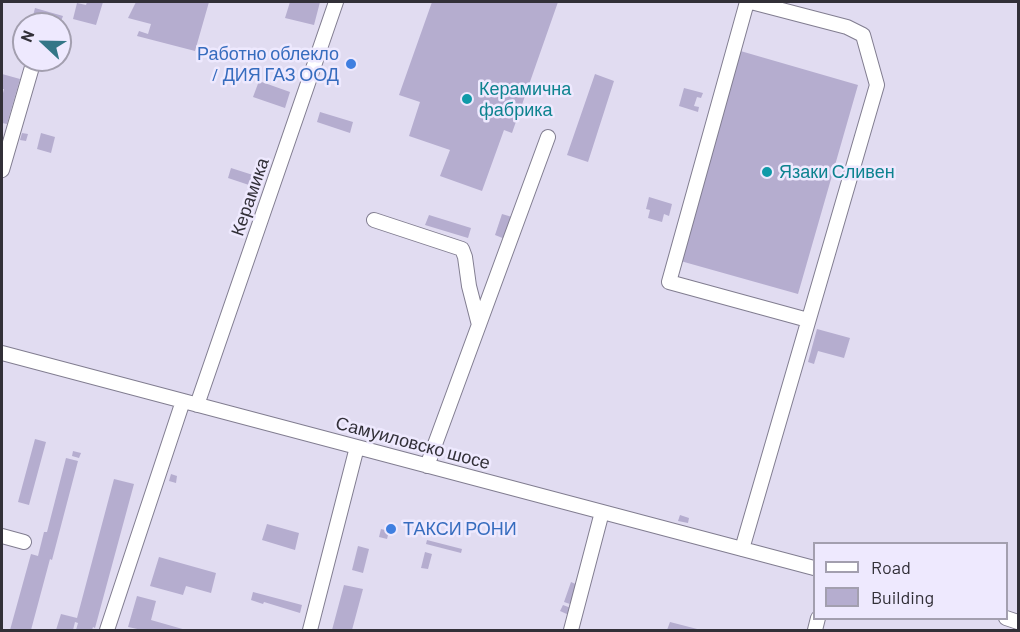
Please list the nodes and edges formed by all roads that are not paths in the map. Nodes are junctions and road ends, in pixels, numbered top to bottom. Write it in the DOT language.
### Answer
graph roads {
  1 [pos="336,2"];
  2 [pos="749,2"];
  3 [pos="31,72"];
  4 [pos="548,137"];
  5 [pos="2,170"];
  6 [pos="374,220"];
  7 [pos="808,320"];
  8 [pos="479,325"];
  9 [pos="2,353"];
  10 [pos="183,401"];
  11 [pos="197,405"];
  12 [pos="357,447"];
  13 [pos="428,465"];
  14 [pos="602,512"];
  15 [pos="2,536"];
  16 [pos="24,542"];
  17 [pos="742,549"];
  18 [pos="813,568"];
  19 [pos="107,630"];
  20 [pos="309,630"];
  21 [pos="571,630"];
  1 -- 11 [label="street, Керамика"];
  2 -- 7 [label="street"];
  2 -- 7 [label="street"];
  3 -- 5 [label="street"];
  4 -- 8 [label="street"];
  6 -- 8 [label="street"];
  7 -- 17 [label="street"];
  8 -- 13 [label="street"];
  9 -- 10 [label="street, Самуиловско шосе"];
  10 -- 11 [label="street, Самуиловско шосе"];
  10 -- 19 [label="street"];
  11 -- 12 [label="street, Самуиловско шосе"];
  12 -- 13 [label="street, Самуиловско шосе"];
  12 -- 20 [label="street"];
  13 -- 14 [label="street, Самуиловско шосе"];
  14 -- 17 [label="street, Самуиловско шосе"];
  14 -- 21 [label="street"];
  15 -- 16 [label="street"];
  17 -- 18 [label="street, Самуиловско шосе"];
}
